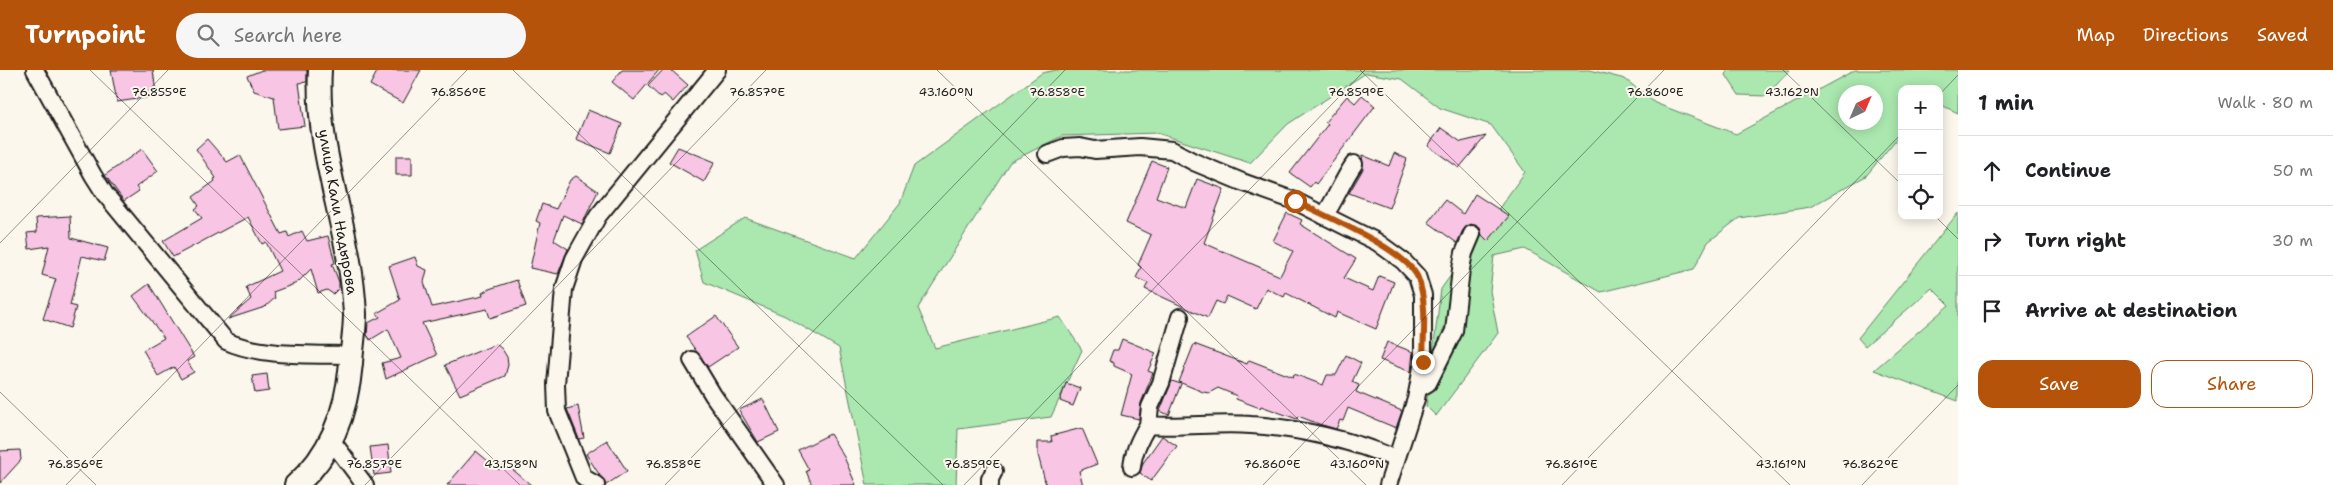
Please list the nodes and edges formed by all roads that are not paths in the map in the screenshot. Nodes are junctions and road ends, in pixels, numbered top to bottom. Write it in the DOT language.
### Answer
graph roads {
  1 [pos="35,70"];
  2 [pos="320,70"];
  3 [pos="717,70"];
  4 [pos="1047,154"];
  5 [pos="1354,164"];
  6 [pos="1324,216"];
  7 [pos="1472,234"];
  8 [pos="1180,317"];
  9 [pos="351,355"];
  10 [pos="692,360"];
  11 [pos="1418,389"];
  12 [pos="1148,426"];
  13 [pos="332,441"];
  14 [pos="1396,460"];
  15 [pos="1132,467"];
  16 [pos="296,485"];
  17 [pos="365,485"];
  18 [pos="596,485"];
  19 [pos="776,485"];
  20 [pos="1388,485"];
  1 -- 9 [label="street"];
  2 -- 9 [label="street, улица Кали Надырова"];
  3 -- 18 [label="street"];
  4 -- 6 [label="street"];
  5 -- 6 [label="street"];
  6 -- 11 [label="street"];
  7 -- 11 [label="street"];
  8 -- 12 [label="street"];
  9 -- 13 [label="street, улица Кали Надырова"];
  10 -- 19 [label="street"];
  11 -- 14 [label="street"];
  12 -- 14 [label="street"];
  12 -- 15 [label="street"];
  13 -- 16 [label="street, улица Кали Надырова"];
  13 -- 17 [label="street"];
  14 -- 20 [label="street"];
}
